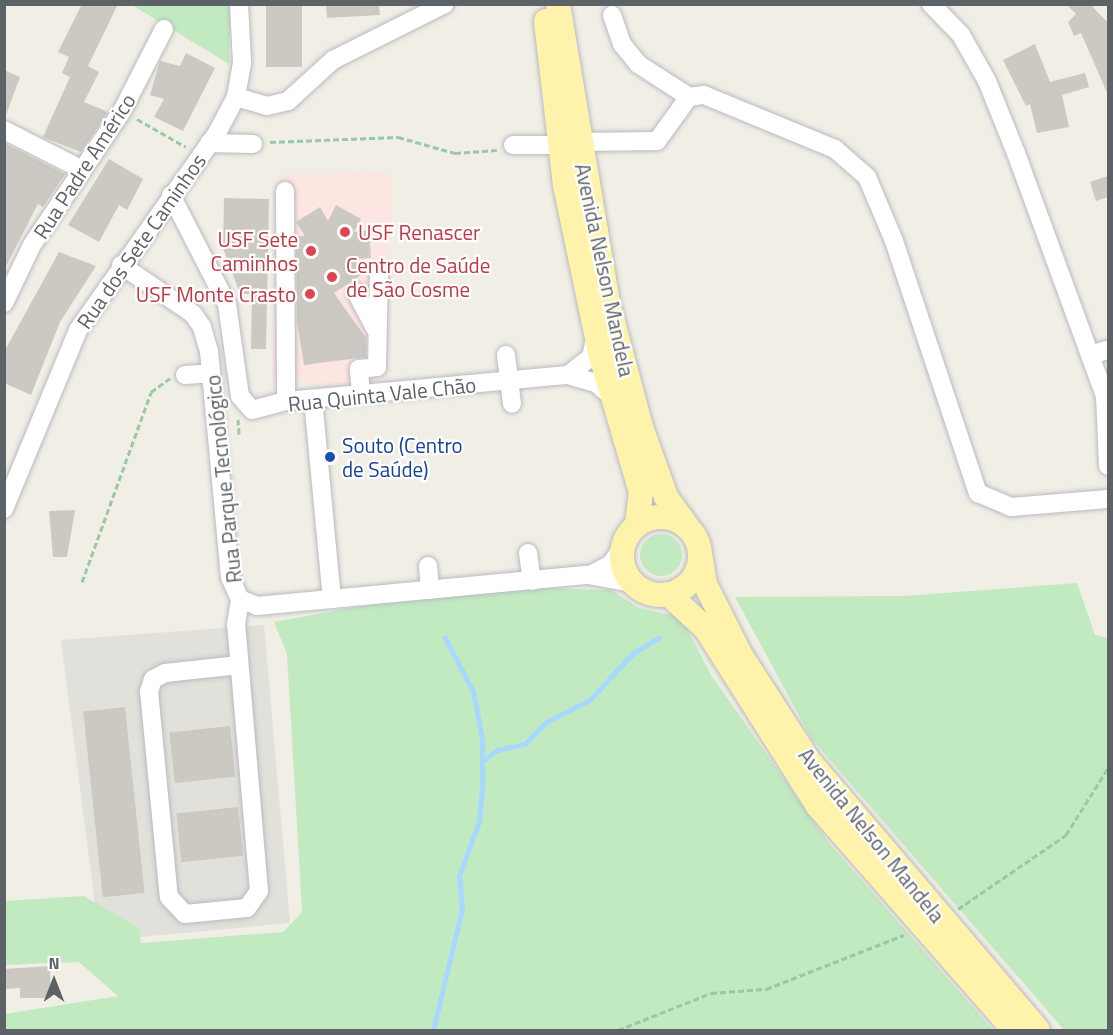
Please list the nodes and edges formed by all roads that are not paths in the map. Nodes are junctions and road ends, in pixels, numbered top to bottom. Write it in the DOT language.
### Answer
graph roads {
  1 [pos="239,4"];
  2 [pos="445,4"];
  3 [pos="542,4"];
  4 [pos="558,4"];
  5 [pos="566,4"];
  6 [pos="931,4"];
  7 [pos="612,15"];
  8 [pos="164,29"];
  9 [pos="570,71"];
  10 [pos="688,97"];
  11 [pos="236,98"];
  12 [pos="4,130"];
  13 [pos="253,144"];
  14 [pos="568,144"];
  15 [pos="513,145"];
  16 [pos="205,149"];
  17 [pos="81,169"];
  18 [pos="285,191"];
  19 [pos="171,195"];
  20 [pos="121,265"];
  21 [pos="379,272"];
  22 [pos="356,292"];
  23 [pos="4,303"];
  24 [pos="377,332"];
  25 [pos="596,334"];
  26 [pos="1108,350"];
  27 [pos="506,355"];
  28 [pos="1090,355"];
  29 [pos="211,373"];
  30 [pos="185,375"];
  31 [pos="568,375"];
  32 [pos="509,381"];
  33 [pos="361,394"];
  34 [pos="613,398"];
  35 [pos="313,399"];
  36 [pos="286,401"];
  37 [pos="512,404"];
  38 [pos="1107,407"];
  39 [pos="1108,466"];
  40 [pos="1108,499"];
  41 [pos="4,509"];
  42 [pos="637,525"];
  43 [pos="686,525"];
  44 [pos="623,547"];
  45 [pos="528,553"];
  46 [pos="701,559"];
  47 [pos="428,566"];
  48 [pos="588,575"];
  49 [pos="531,580"];
  50 [pos="633,583"];
  51 [pos="430,590"];
  52 [pos="669,594"];
  53 [pos="240,599"];
  54 [pos="332,599"];
  55 [pos="239,665"];
  56 [pos="1014,1030"];
  57 [pos="1038,1030"];
  1 -- 11 [label="street, Rua dos Sete Caminhos"];
  2 -- 11 [label="street"];
  3 -- 14 [label="main road, Avenida Nelson Mandela"];
  4 -- 9 [label="main road, Avenida Nelson Mandela"];
  5 -- 9 [label="street"];
  6 -- 28 [label="street"];
  7 -- 10 [label="street"];
  8 -- 17 [label="street, Rua Padre Américo"];
  9 -- 14 [label="main road, Avenida Nelson Mandela"];
  10 -- 14 [label="street"];
  10 -- 40 [label="street"];
  11 -- 16 [label="street, Rua dos Sete Caminhos"];
  12 -- 17 [label="street"];
  13 -- 16 [label="street"];
  14 -- 15 [label="street"];
  14 -- 25 [label="main road, Avenida Nelson Mandela"];
  14 -- 43 [label="main road, Avenida Nelson Mandela"];
  16 -- 19 [label="street, Rua dos Sete Caminhos"];
  17 -- 23 [label="street, Rua Padre Américo"];
  18 -- 36 [label="street"];
  19 -- 20 [label="street, Rua dos Sete Caminhos"];
  19 -- 36 [label="street, Rua Quinta Vale Chão"];
  20 -- 29 [label="street, Rua Parque Tecnológico"];
  20 -- 41 [label="street, Rua dos Sete Caminhos"];
  21 -- 24 [label="street"];
  22 -- 24 [label="street"];
  24 -- 33 [label="street"];
  25 -- 31 [label="street"];
  25 -- 34 [label="main road, Avenida Nelson Mandela"];
  26 -- 28 [label="street"];
  27 -- 32 [label="street"];
  28 -- 38 [label="street"];
  29 -- 30 [label="street"];
  29 -- 53 [label="street, Rua Parque Tecnológico"];
  31 -- 32 [label="street, Rua Quinta Vale Chão"];
  31 -- 34 [label="street, Rua Quinta Vale Chão"];
  32 -- 33 [label="street, Rua Quinta Vale Chão"];
  32 -- 37 [label="street"];
  33 -- 35 [label="street, Rua Quinta Vale Chão"];
  34 -- 42 [label="main road, Avenida Nelson Mandela"];
  35 -- 36 [label="street, Rua Quinta Vale Chão"];
  35 -- 54 [label="street"];
  38 -- 39 [label="street"];
  42 -- 43 [label="main road"];
  42 -- 44 [label="main road"];
  43 -- 46 [label="main road"];
  44 -- 48 [label="street, Rua Parque Tecnológico"];
  44 -- 50 [label="main road"];
  45 -- 49 [label="street"];
  46 -- 52 [label="main road"];
  46 -- 57 [label="main road, Avenida Nelson Mandela"];
  47 -- 51 [label="street"];
  48 -- 49 [label="street, Rua Parque Tecnológico"];
  48 -- 50 [label="street, Rua Parque Tecnológico"];
  49 -- 51 [label="street, Rua Parque Tecnológico"];
  50 -- 52 [label="main road"];
  51 -- 54 [label="street, Rua Parque Tecnológico"];
  52 -- 56 [label="main road, Avenida Nelson Mandela"];
  53 -- 54 [label="street, Rua Parque Tecnológico"];
  53 -- 55 [label="street"];
  55 -- 55 [label="street"];
}
